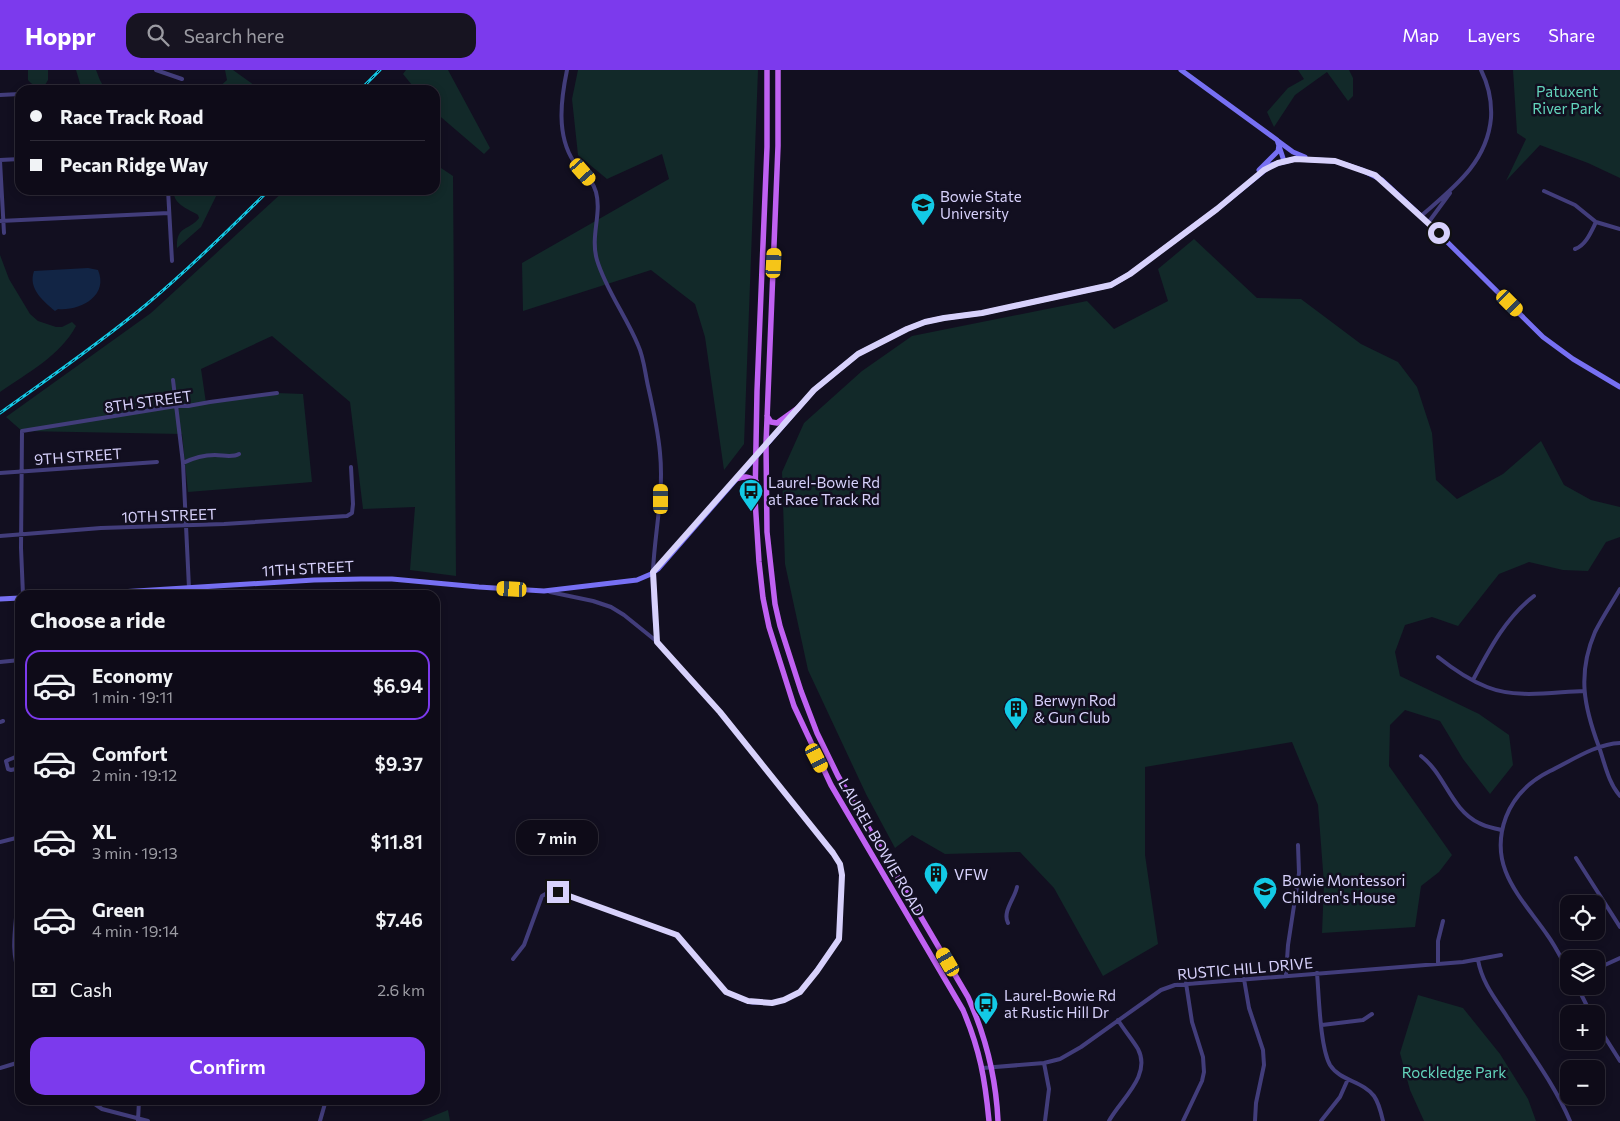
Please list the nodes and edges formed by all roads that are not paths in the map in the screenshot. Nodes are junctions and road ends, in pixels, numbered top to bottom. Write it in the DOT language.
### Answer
graph roads {
  1 [pos="156,70"];
  2 [pos="567,70"];
  3 [pos="767,70"];
  4 [pos="778,70"];
  5 [pos="1181,70"];
  6 [pos="1481,70"];
  7 [pos="182,79"];
  8 [pos="15,94"];
  9 [pos="0,95"];
  10 [pos="1278,142"];
  11 [pos="15,158"];
  12 [pos="0,160"];
  13 [pos="1313,160"];
  14 [pos="1284,161"];
  15 [pos="1255,178"];
  16 [pos="1452,189"];
  17 [pos="1544,191"];
  18 [pos="168,195"];
  19 [pos="169,212"];
  20 [pos="1421,216"];
  21 [pos="2,221"];
  22 [pos="1596,222"];
  23 [pos="1428,223"];
  24 [pos="1620,229"];
  25 [pos="4,233"];
  26 [pos="1575,249"];
  27 [pos="172,261"];
  28 [pos="173,380"];
  29 [pos="1620,387"];
  30 [pos="277,393"];
  31 [pos="176,406"];
  32 [pos="798,408"];
  33 [pos="767,416"];
  34 [pos="766,444"];
  35 [pos="239,454"];
  36 [pos="756,456"];
  37 [pos="157,462"];
  38 [pos="183,463"];
  39 [pos="351,466"];
  40 [pos="21,472"];
  41 [pos="0,473"];
  42 [pos="736,479"];
  43 [pos="756,482"];
  44 [pos="186,526"];
  45 [pos="21,534"];
  46 [pos="0,536"];
  47 [pos="653,572"];
  48 [pos="189,588"];
  49 [pos="23,590"];
  50 [pos="156,590"];
  51 [pos="1620,590"];
  52 [pos="544,591"];
  53 [pos="1534,596"];
  54 [pos="15,598"];
  55 [pos="0,599"];
  56 [pos="656,641"];
  57 [pos="1438,657"];
  58 [pos="15,660"];
  59 [pos="0,662"];
  60 [pos="1473,680"];
  61 [pos="1584,691"];
  62 [pos="1620,743"];
  63 [pos="1599,748"];
  64 [pos="1421,756"];
  65 [pos="15,757"];
  66 [pos="15,769"];
  67 [pos="1620,796"];
  68 [pos="1501,830"];
  69 [pos="15,838"];
  70 [pos="0,842"];
  71 [pos="1298,845"];
  72 [pos="1576,858"];
  73 [pos="1018,887"];
  74 [pos="1443,922"];
  75 [pos="1008,923"];
  76 [pos="1620,927"];
  77 [pos="15,933"];
  78 [pos="1501,955"];
  79 [pos="1560,957"];
  80 [pos="1620,958"];
  81 [pos="513,959"];
  82 [pos="1478,960"];
  83 [pos="15,961"];
  84 [pos="1438,963"];
  85 [pos="1605,965"];
  86 [pos="1316,973"];
  87 [pos="1286,975"];
  88 [pos="1244,979"];
  89 [pos="1186,983"];
  90 [pos="1372,1014"];
  91 [pos="1118,1020"];
  92 [pos="1322,1025"];
  93 [pos="1605,1037"];
  94 [pos="1620,1061"];
  95 [pos="1044,1063"];
  96 [pos="15,1064"];
  97 [pos="992,1067"];
  98 [pos="0,1068"];
  99 [pos="983,1068"];
  100 [pos="1348,1079"];
  101 [pos="96,1105"];
  102 [pos="139,1105"];
  103 [pos="325,1105"];
  104 [pos="138,1120"];
  105 [pos="148,1121"];
  106 [pos="320,1121"];
  107 [pos="989,1121"];
  108 [pos="998,1121"];
  109 [pos="1045,1121"];
  110 [pos="1109,1121"];
  111 [pos="1183,1121"];
  112 [pos="1255,1121"];
  113 [pos="1321,1121"];
  114 [pos="1383,1121"];
  115 [pos="1570,1121"];
  1 -- 7 [label="street"];
  2 -- 47 [label="street"];
  3 -- 36 [label="main road, LAUREL BOWIE ROAD"];
  4 -- 33 [label="main road, LAUREL BOWIE ROAD"];
  5 -- 10 [label="street"];
  6 -- 16 [label="street"];
  8 -- 9 [label="street"];
  10 -- 13 [label="street"];
  10 -- 14 [label="street"];
  10 -- 15 [label="street"];
  11 -- 12 [label="street"];
  12 -- 21 [label="street"];
  13 -- 14 [label="street"];
  13 -- 20 [label="street"];
  14 -- 15 [label="street"];
  15 -- 32 [label="street"];
  16 -- 20 [label="street"];
  16 -- 23 [label="street"];
  17 -- 22 [label="street"];
  18 -- 19 [label="street"];
  19 -- 21 [label="street"];
  19 -- 27 [label="street"];
  20 -- 23 [label="street"];
  21 -- 25 [label="street"];
  22 -- 24 [label="street"];
  22 -- 26 [label="street"];
  23 -- 29 [label="street"];
  28 -- 31 [label="street"];
  30 -- 31 [label="street, 8TH STREET"];
  31 -- 38 [label="street"];
  31 -- 40 [label="street, 8TH STREET"];
  32 -- 33 [label="main road"];
  32 -- 34 [label="street"];
  33 -- 34 [label="main road, LAUREL BOWIE ROAD"];
  34 -- 36 [label="street"];
  34 -- 97 [label="main road, LAUREL BOWIE ROAD"];
  35 -- 38 [label="street"];
  36 -- 42 [label="street"];
  36 -- 43 [label="main road, LAUREL BOWIE ROAD"];
  37 -- 40 [label="street, 9TH STREET"];
  38 -- 44 [label="street"];
  39 -- 44 [label="street, 10TH STREET"];
  40 -- 41 [label="street, 9TH STREET"];
  40 -- 45 [label="street"];
  42 -- 43 [label="main road"];
  42 -- 47 [label="street"];
  43 -- 99 [label="main road, LAUREL BOWIE ROAD"];
  44 -- 45 [label="street, 10TH STREET"];
  44 -- 48 [label="street"];
  45 -- 46 [label="street, 10TH STREET"];
  45 -- 49 [label="street"];
  47 -- 52 [label="street, 11TH STREET"];
  47 -- 56 [label="street"];
  48 -- 50 [label="street, 11TH STREET"];
  48 -- 52 [label="street, 11TH STREET"];
  51 -- 61 [label="street"];
  52 -- 56 [label="street"];
  53 -- 60 [label="street"];
  54 -- 55 [label="street"];
  56 -- 81 [label="street"];
  57 -- 60 [label="street"];
  58 -- 59 [label="street"];
  60 -- 61 [label="street"];
  61 -- 63 [label="street"];
  62 -- 63 [label="street"];
  63 -- 67 [label="street"];
  63 -- 68 [label="street"];
  64 -- 68 [label="street"];
  65 -- 66 [label="street"];
  68 -- 79 [label="street"];
  69 -- 70 [label="street"];
  71 -- 87 [label="street"];
  72 -- 76 [label="street"];
  73 -- 75 [label="street"];
  74 -- 84 [label="street"];
  77 -- 83 [label="street"];
  78 -- 82 [label="street, RUSTIC HILL DRIVE"];
  80 -- 85 [label="street"];
  82 -- 84 [label="street, RUSTIC HILL DRIVE"];
  82 -- 115 [label="street"];
  84 -- 86 [label="street, RUSTIC HILL DRIVE"];
  86 -- 87 [label="street, RUSTIC HILL DRIVE"];
  86 -- 92 [label="street"];
  87 -- 88 [label="street, RUSTIC HILL DRIVE"];
  88 -- 89 [label="street, RUSTIC HILL DRIVE"];
  88 -- 112 [label="street"];
  89 -- 91 [label="street, RUSTIC HILL DRIVE"];
  89 -- 111 [label="street"];
  90 -- 92 [label="street"];
  91 -- 95 [label="street, RUSTIC HILL DRIVE"];
  91 -- 110 [label="street"];
  92 -- 100 [label="street"];
  93 -- 94 [label="street"];
  95 -- 97 [label="street, RUSTIC HILL DRIVE"];
  95 -- 109 [label="street"];
  96 -- 98 [label="street"];
  97 -- 99 [label="street, RUSTIC HILL DRIVE"];
  97 -- 108 [label="main road, LAUREL BOWIE ROAD"];
  99 -- 107 [label="main road, LAUREL BOWIE ROAD"];
  100 -- 113 [label="street"];
  100 -- 114 [label="street"];
  101 -- 104 [label="street"];
  102 -- 104 [label="street"];
  103 -- 106 [label="street"];
  104 -- 105 [label="street"];
}
